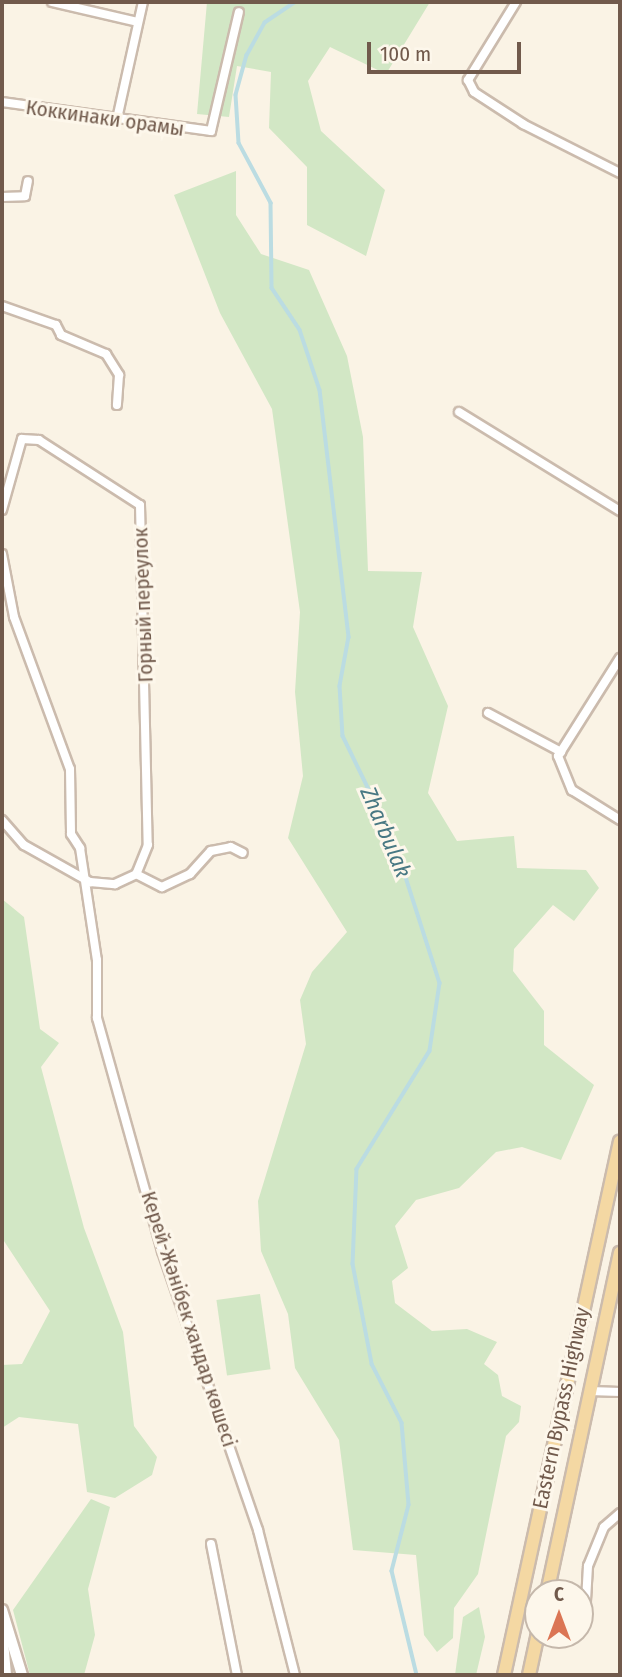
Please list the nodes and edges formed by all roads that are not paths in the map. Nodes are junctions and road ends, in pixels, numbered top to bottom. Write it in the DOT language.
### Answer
graph roads {
  1 [pos="52,2"];
  2 [pos="143,2"];
  3 [pos="516,2"];
  4 [pos="239,12"];
  5 [pos="138,22"];
  6 [pos="2,103"];
  7 [pos="117,119"];
  8 [pos="620,173"];
  9 [pos="28,181"];
  10 [pos="2,197"];
  11 [pos="2,306"];
  12 [pos="117,405"];
  13 [pos="459,412"];
  14 [pos="2,510"];
  15 [pos="620,511"];
  16 [pos="2,554"];
  17 [pos="620,658"];
  18 [pos="488,713"];
  19 [pos="561,752"];
  20 [pos="2,820"];
  21 [pos="620,820"];
  22 [pos="243,853"];
  23 [pos="136,874"];
  24 [pos="82,879"];
  25 [pos="620,1141"];
  26 [pos="620,1253"];
  27 [pos="590,1391"];
  28 [pos="620,1392"];
  29 [pos="620,1513"];
  30 [pos="211,1544"];
  31 [pos="550,1579"];
  32 [pos="587,1579"];
  33 [pos="2,1610"];
  34 [pos="2,1630"];
  35 [pos="535,1649"];
  36 [pos="6,1675"];
  37 [pos="22,1675"];
  38 [pos="237,1675"];
  39 [pos="295,1675"];
  40 [pos="503,1675"];
  41 [pos="529,1675"];
  1 -- 5 [label="street"];
  2 -- 5 [label="street"];
  3 -- 8 [label="street"];
  4 -- 7 [label="street, Коккинаки орамы"];
  5 -- 7 [label="street"];
  6 -- 7 [label="street, Коккинаки орамы"];
  9 -- 10 [label="street"];
  11 -- 12 [label="street"];
  13 -- 15 [label="street"];
  14 -- 23 [label="street, Горный переулок"];
  16 -- 24 [label="street"];
  17 -- 19 [label="street"];
  18 -- 19 [label="street"];
  19 -- 21 [label="street"];
  20 -- 24 [label="street"];
  22 -- 23 [label="street"];
  23 -- 24 [label="street"];
  24 -- 39 [label="street, Керей-Жәнібек хандар көшесі"];
  25 -- 40 [label="main road, Eastern Bypass Highway"];
  26 -- 27 [label="main road, Eastern Bypass Highway"];
  27 -- 28 [label="street"];
  27 -- 31 [label="main road, Eastern Bypass Highway"];
  29 -- 32 [label="street"];
  30 -- 38 [label="street"];
  33 -- 37 [label="street"];
  34 -- 36 [label="street"];
  35 -- 41 [label="main road"];
}
